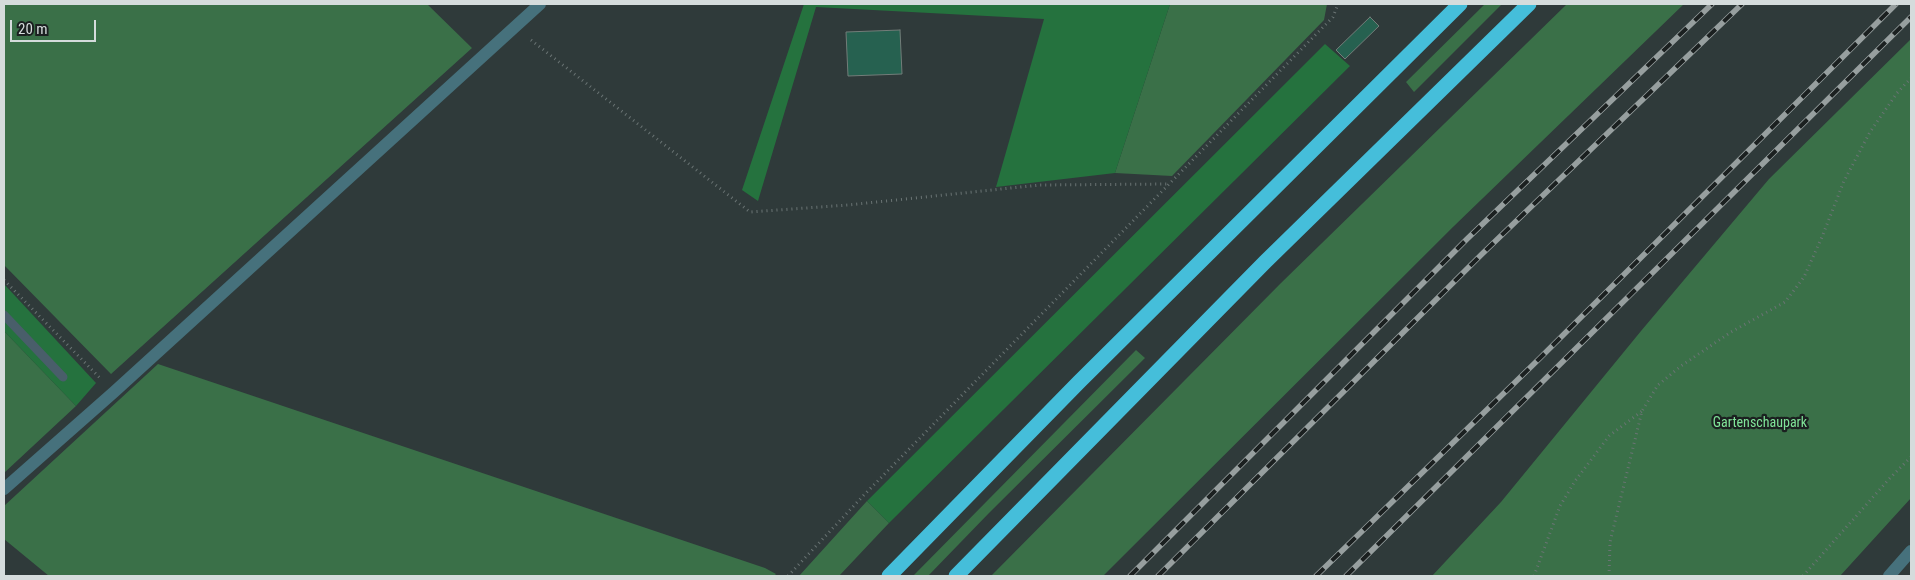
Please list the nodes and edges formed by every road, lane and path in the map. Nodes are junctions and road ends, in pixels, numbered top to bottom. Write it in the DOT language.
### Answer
graph roads {
  1 [pos="540,4"];
  2 [pos="1338,4"];
  3 [pos="1460,4"];
  4 [pos="1529,4"];
  5 [pos="514,27"];
  6 [pos="1911,78"];
  7 [pos="1170,184"];
  8 [pos="4,280"];
  9 [pos="114,392"];
  10 [pos="1642,411"];
  11 [pos="1911,457"];
  12 [pos="4,489"];
  13 [pos="1911,551"];
  14 [pos="788,576"];
  15 [pos="889,576"];
  16 [pos="956,576"];
  17 [pos="1534,576"];
  18 [pos="1609,576"];
  19 [pos="1803,576"];
  20 [pos="1889,576"];
  1 -- 5 [label="street"];
  2 -- 7 [label="path"];
  3 -- 15 [label="highway"];
  4 -- 16 [label="highway"];
  5 -- 7 [label="path"];
  5 -- 9 [label="street"];
  6 -- 10 [label="path"];
  7 -- 14 [label="path"];
  8 -- 9 [label="path"];
  9 -- 12 [label="street"];
  10 -- 17 [label="path"];
  10 -- 18 [label="path"];
  11 -- 19 [label="path"];
  13 -- 20 [label="street"];
}
